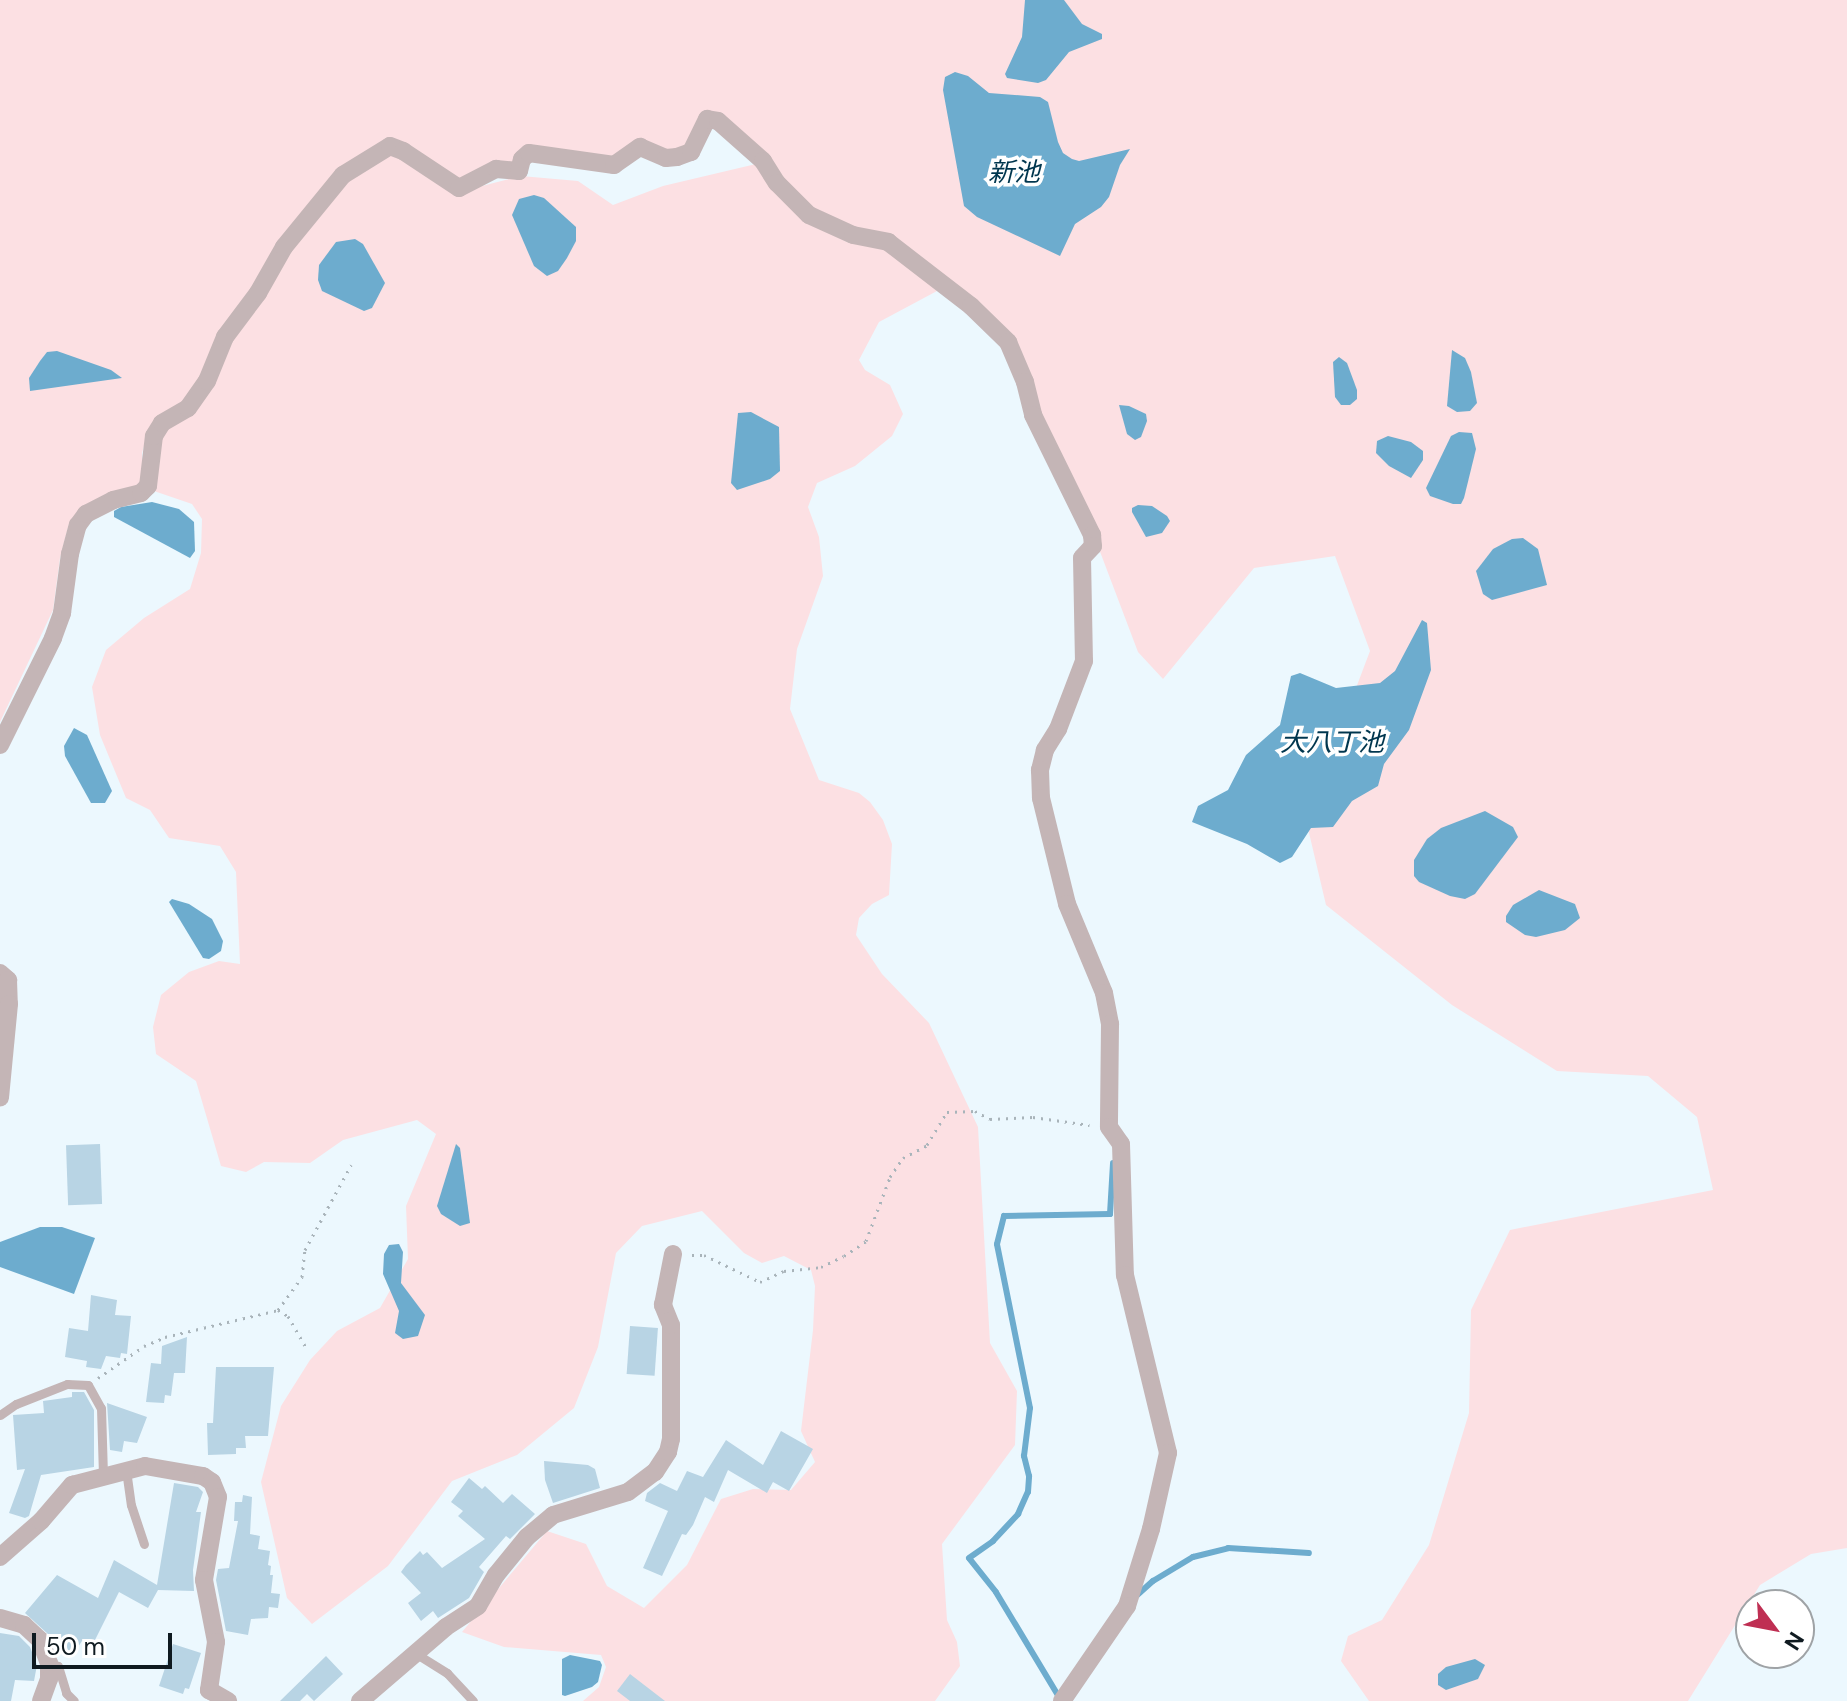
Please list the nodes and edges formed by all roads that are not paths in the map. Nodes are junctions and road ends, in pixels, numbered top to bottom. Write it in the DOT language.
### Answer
graph roads {
  1 [pos="0,745"];
  2 [pos="0,973"];
  3 [pos="0,1098"];
  4 [pos="673,1254"];
  5 [pos="0,1415"];
  6 [pos="126,1470"];
  7 [pos="103,1476"];
  8 [pos="144,1544"];
  9 [pos="0,1557"];
  10 [pos="0,1618"];
  11 [pos="415,1653"];
  12 [pos="49,1663"];
  13 [pos="203,1695"];
  14 [pos="41,1701"];
  15 [pos="74,1701"];
  16 [pos="228,1701"];
  17 [pos="360,1701"];
  18 [pos="473,1701"];
  19 [pos="1062,1701"];
  1 -- 19 [label="street"];
  2 -- 3 [label="street"];
  4 -- 11 [label="street"];
  5 -- 7 [label="lane"];
  6 -- 7 [label="street"];
  6 -- 8 [label="lane"];
  6 -- 13 [label="street"];
  7 -- 9 [label="street"];
  10 -- 12 [label="street"];
  11 -- 17 [label="street"];
  11 -- 18 [label="lane"];
  12 -- 14 [label="street"];
  12 -- 15 [label="lane"];
  13 -- 16 [label="street"];
}
